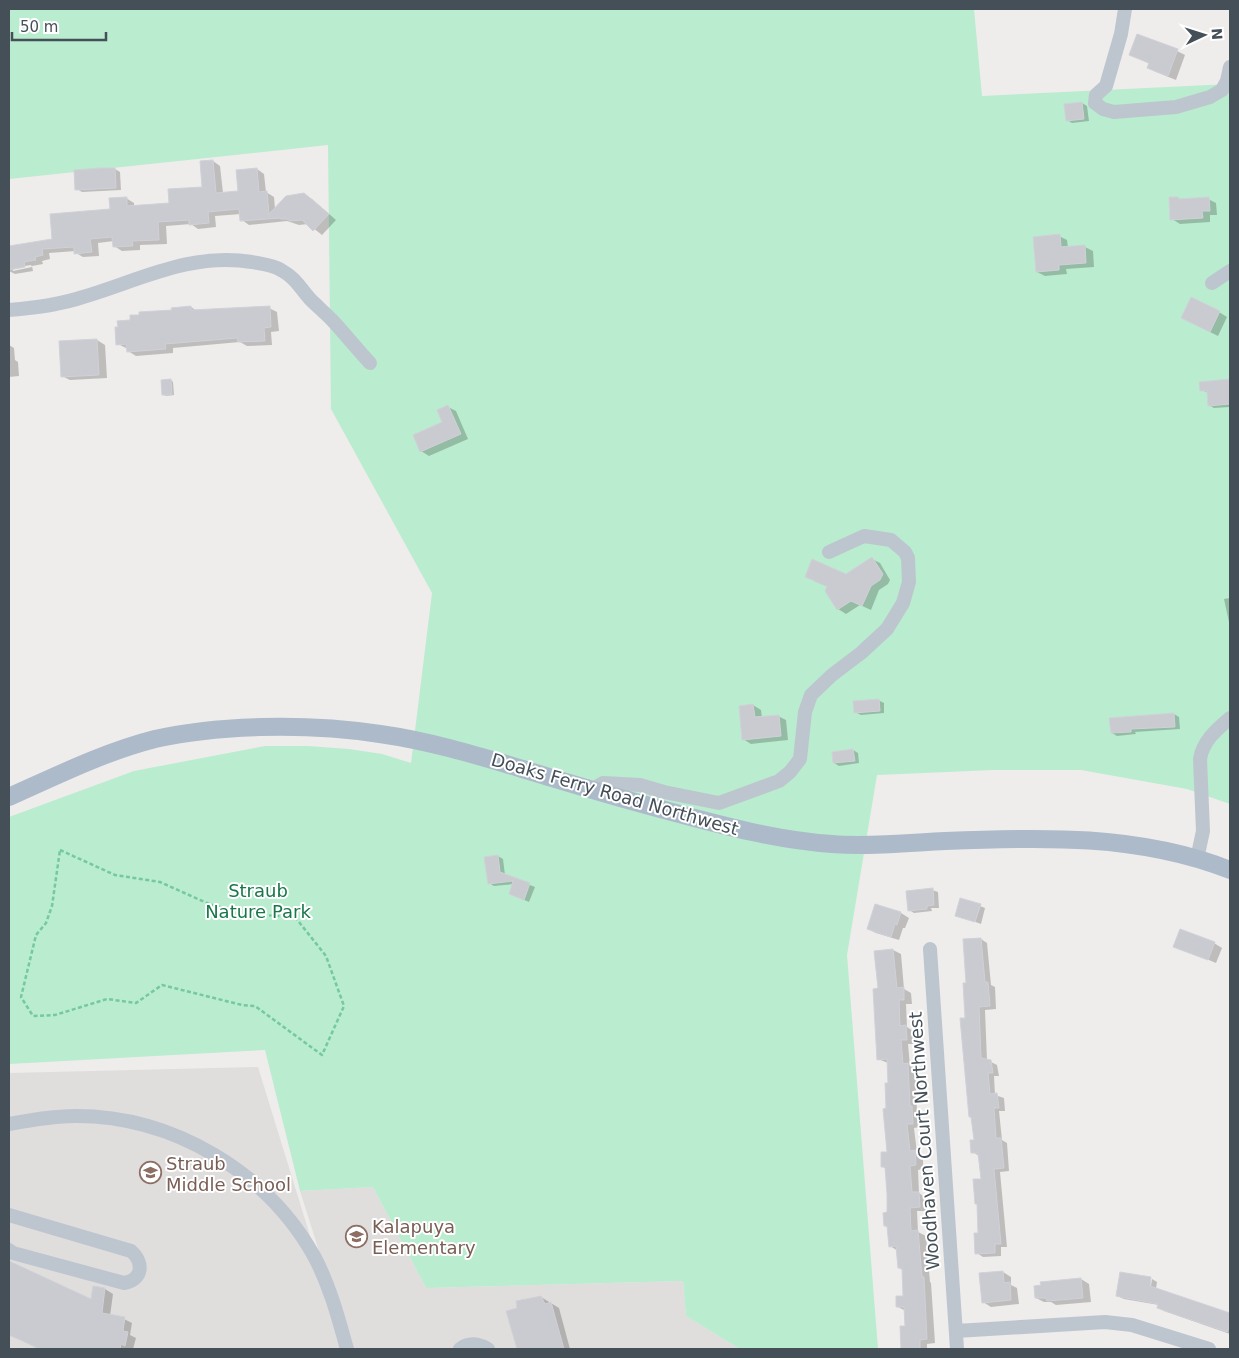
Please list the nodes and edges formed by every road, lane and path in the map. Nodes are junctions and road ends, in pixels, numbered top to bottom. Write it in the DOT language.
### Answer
graph roads {
  1 [pos="1125,9"];
  2 [pos="1230,67"];
  3 [pos="1230,271"];
  4 [pos="1212,283"];
  5 [pos="9,310"];
  6 [pos="370,363"];
  7 [pos="829,552"];
  8 [pos="1230,718"];
  9 [pos="591,790"];
  10 [pos="9,797"];
  11 [pos="60,850"];
  12 [pos="1196,859"];
  13 [pos="1230,870"];
  14 [pos="930,949"];
  15 [pos="9,1124"];
  16 [pos="9,1216"];
  17 [pos="9,1250"];
  18 [pos="956,1331"];
  19 [pos="347,1349"];
  20 [pos="460,1349"];
  21 [pos="488,1349"];
  22 [pos="957,1349"];
  23 [pos="1210,1349"];
  1 -- 2 [label="street"];
  3 -- 4 [label="street"];
  5 -- 6 [label="street"];
  7 -- 9 [label="street"];
  8 -- 12 [label="street"];
  9 -- 10 [label="main road, Doaks Ferry Road Northwest"];
  9 -- 12 [label="main road, Doaks Ferry Road Northwest"];
  11 -- 11 [label="path"];
  12 -- 13 [label="main road, Doaks Ferry Road Northwest"];
  14 -- 18 [label="street, Woodhaven Court Northwest"];
  15 -- 19 [label="street"];
  16 -- 17 [label="street"];
  18 -- 22 [label="street, Woodhaven Court Northwest"];
  18 -- 23 [label="street"];
  20 -- 21 [label="street"];
}
